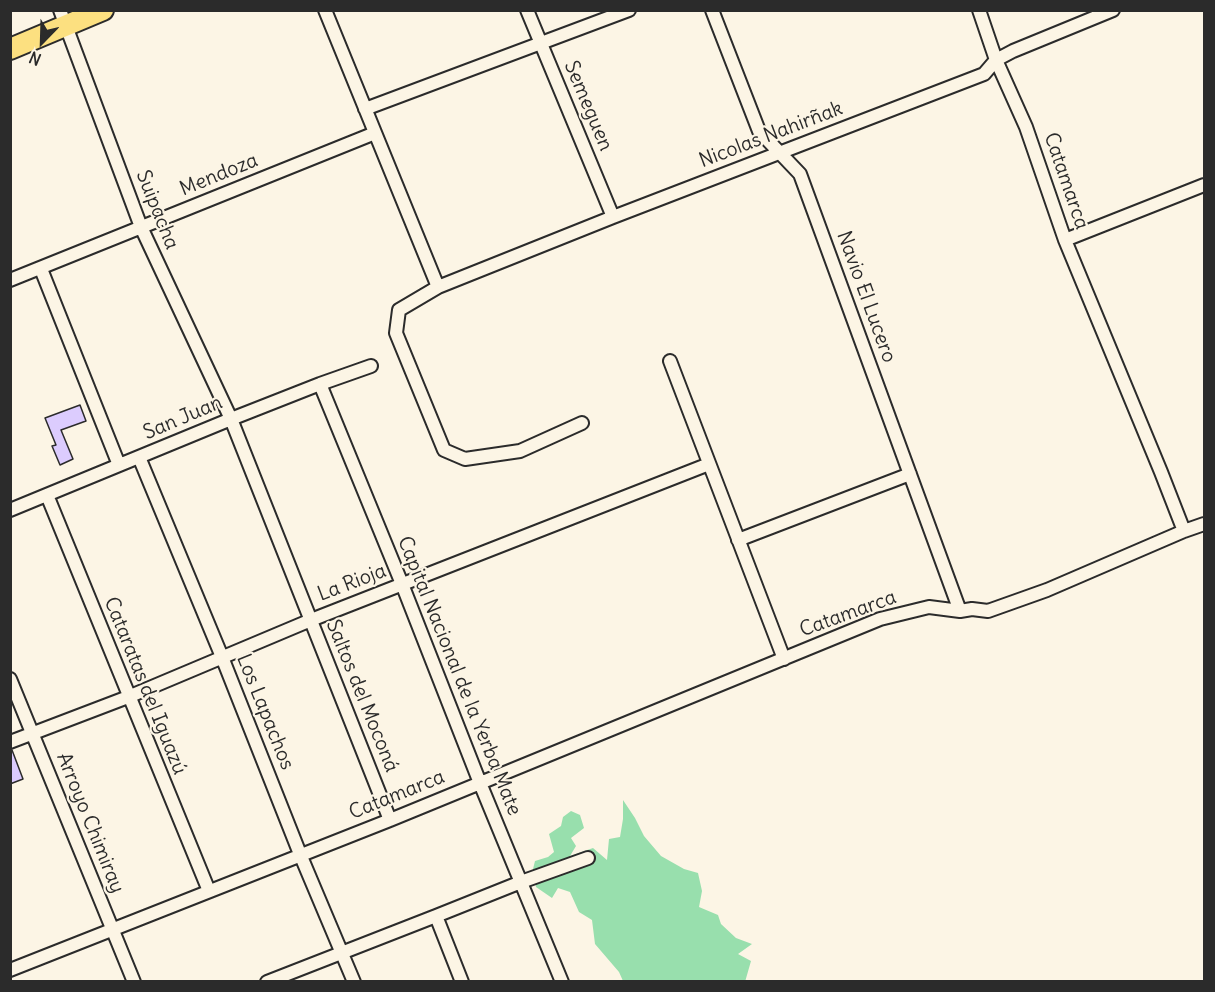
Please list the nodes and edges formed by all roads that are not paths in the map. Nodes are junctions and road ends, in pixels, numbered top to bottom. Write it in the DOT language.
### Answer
graph roads {
  1 [pos="103,10"];
  2 [pos="325,10"];
  3 [pos="527,10"];
  4 [pos="629,10"];
  5 [pos="712,10"];
  6 [pos="979,10"];
  7 [pos="1113,10"];
  8 [pos="63,18"];
  9 [pos="541,43"];
  10 [pos="10,49"];
  11 [pos="996,60"];
  12 [pos="365,109"];
  13 [pos="375,133"];
  14 [pos="780,152"];
  15 [pos="1204,185"];
  16 [pos="614,217"];
  17 [pos="141,227"];
  18 [pos="1065,240"];
  19 [pos="41,269"];
  20 [pos="10,280"];
  21 [pos="438,287"];
  22 [pos="670,361"];
  23 [pos="371,366"];
  24 [pos="320,384"];
  25 [pos="231,419"];
  26 [pos="582,423"];
  27 [pos="139,458"];
  28 [pos="709,464"];
  29 [pos="119,465"];
  30 [pos="910,474"];
  31 [pos="47,495"];
  32 [pos="10,510"];
  33 [pos="1204,524"];
  34 [pos="1184,531"];
  35 [pos="738,540"];
  36 [pos="402,584"];
  37 [pos="960,611"];
  38 [pos="311,620"];
  39 [pos="222,657"];
  40 [pos="784,658"];
  41 [pos="10,679"];
  42 [pos="128,697"];
  43 [pos="32,734"];
  44 [pos="10,742"];
  45 [pos="480,783"];
  46 [pos="390,820"];
  47 [pos="300,854"];
  48 [pos="588,858"];
  49 [pos="521,882"];
  50 [pos="209,891"];
  51 [pos="436,916"];
  52 [pos="112,929"];
  53 [pos="342,952"];
  54 [pos="12,966"];
  55 [pos="134,981"];
  56 [pos="267,981"];
  57 [pos="354,981"];
  58 [pos="462,981"];
  59 [pos="562,981"];
  1 -- 8 [label="main road"];
  2 -- 12 [label="street"];
  3 -- 9 [label="street, Semeguen"];
  4 -- 9 [label="street"];
  5 -- 14 [label="street, Navio El Lucero"];
  6 -- 11 [label="street, Catamarca"];
  7 -- 11 [label="street, Nicolas Nahirñak"];
  8 -- 10 [label="main road"];
  8 -- 17 [label="street, Suipacha"];
  9 -- 12 [label="street"];
  9 -- 16 [label="street, Semeguen"];
  11 -- 14 [label="street, Nicolas Nahirñak"];
  11 -- 18 [label="street, Catamarca"];
  12 -- 13 [label="street"];
  13 -- 17 [label="street, Mendoza"];
  13 -- 21 [label="street"];
  14 -- 16 [label="street, Nicolas Nahirñak"];
  14 -- 30 [label="street, Navio El Lucero"];
  15 -- 18 [label="street"];
  16 -- 21 [label="street, Nicolas Nahirñak"];
  17 -- 19 [label="street, Mendoza"];
  17 -- 25 [label="street, Suipacha"];
  18 -- 34 [label="street, Catamarca"];
  19 -- 20 [label="street, Mendoza"];
  19 -- 29 [label="street"];
  21 -- 26 [label="street, Nicolas Nahirñak"];
  22 -- 28 [label="street"];
  23 -- 24 [label="street, San Juan"];
  24 -- 25 [label="street, San Juan"];
  24 -- 36 [label="street, Capital Nacional de la Yerba Mate"];
  25 -- 27 [label="street, San Juan"];
  25 -- 38 [label="street, Saltos del Moconá"];
  27 -- 29 [label="street, San Juan"];
  27 -- 39 [label="street, Los Lapachos"];
  28 -- 35 [label="street"];
  28 -- 36 [label="street, La Rioja"];
  29 -- 31 [label="street, San Juan"];
  30 -- 35 [label="street"];
  30 -- 37 [label="street, Navio El Lucero"];
  31 -- 32 [label="street, San Juan"];
  31 -- 42 [label="street, Cataratas del Iguazú"];
  33 -- 34 [label="street"];
  34 -- 37 [label="street, Catamarca"];
  35 -- 40 [label="street"];
  36 -- 38 [label="street, La Rioja"];
  36 -- 45 [label="street, Capital Nacional de la Yerba Mate"];
  37 -- 40 [label="street, Catamarca"];
  38 -- 39 [label="street, La Rioja"];
  38 -- 46 [label="street, Saltos del Moconá"];
  39 -- 42 [label="street, La Rioja"];
  39 -- 47 [label="street, Los Lapachos"];
  40 -- 45 [label="street, Catamarca"];
  41 -- 43 [label="street, Arroyo Chimiray"];
  42 -- 43 [label="street, La Rioja"];
  42 -- 50 [label="street, Cataratas del Iguazú"];
  43 -- 44 [label="street, La Rioja"];
  43 -- 52 [label="street, Arroyo Chimiray"];
  45 -- 46 [label="street, Catamarca"];
  45 -- 49 [label="street, Capital Nacional de la Yerba Mate"];
  46 -- 47 [label="street, Catamarca"];
  47 -- 50 [label="street, Catamarca"];
  47 -- 53 [label="street, Los Lapachos"];
  48 -- 49 [label="street"];
  49 -- 51 [label="street"];
  49 -- 59 [label="street, Capital Nacional de la Yerba Mate"];
  50 -- 52 [label="street, Catamarca"];
  51 -- 53 [label="street"];
  51 -- 58 [label="street"];
  52 -- 54 [label="street, Catamarca"];
  52 -- 55 [label="street, Arroyo Chimiray"];
  53 -- 56 [label="street"];
  53 -- 57 [label="street, Los Lapachos"];
}
